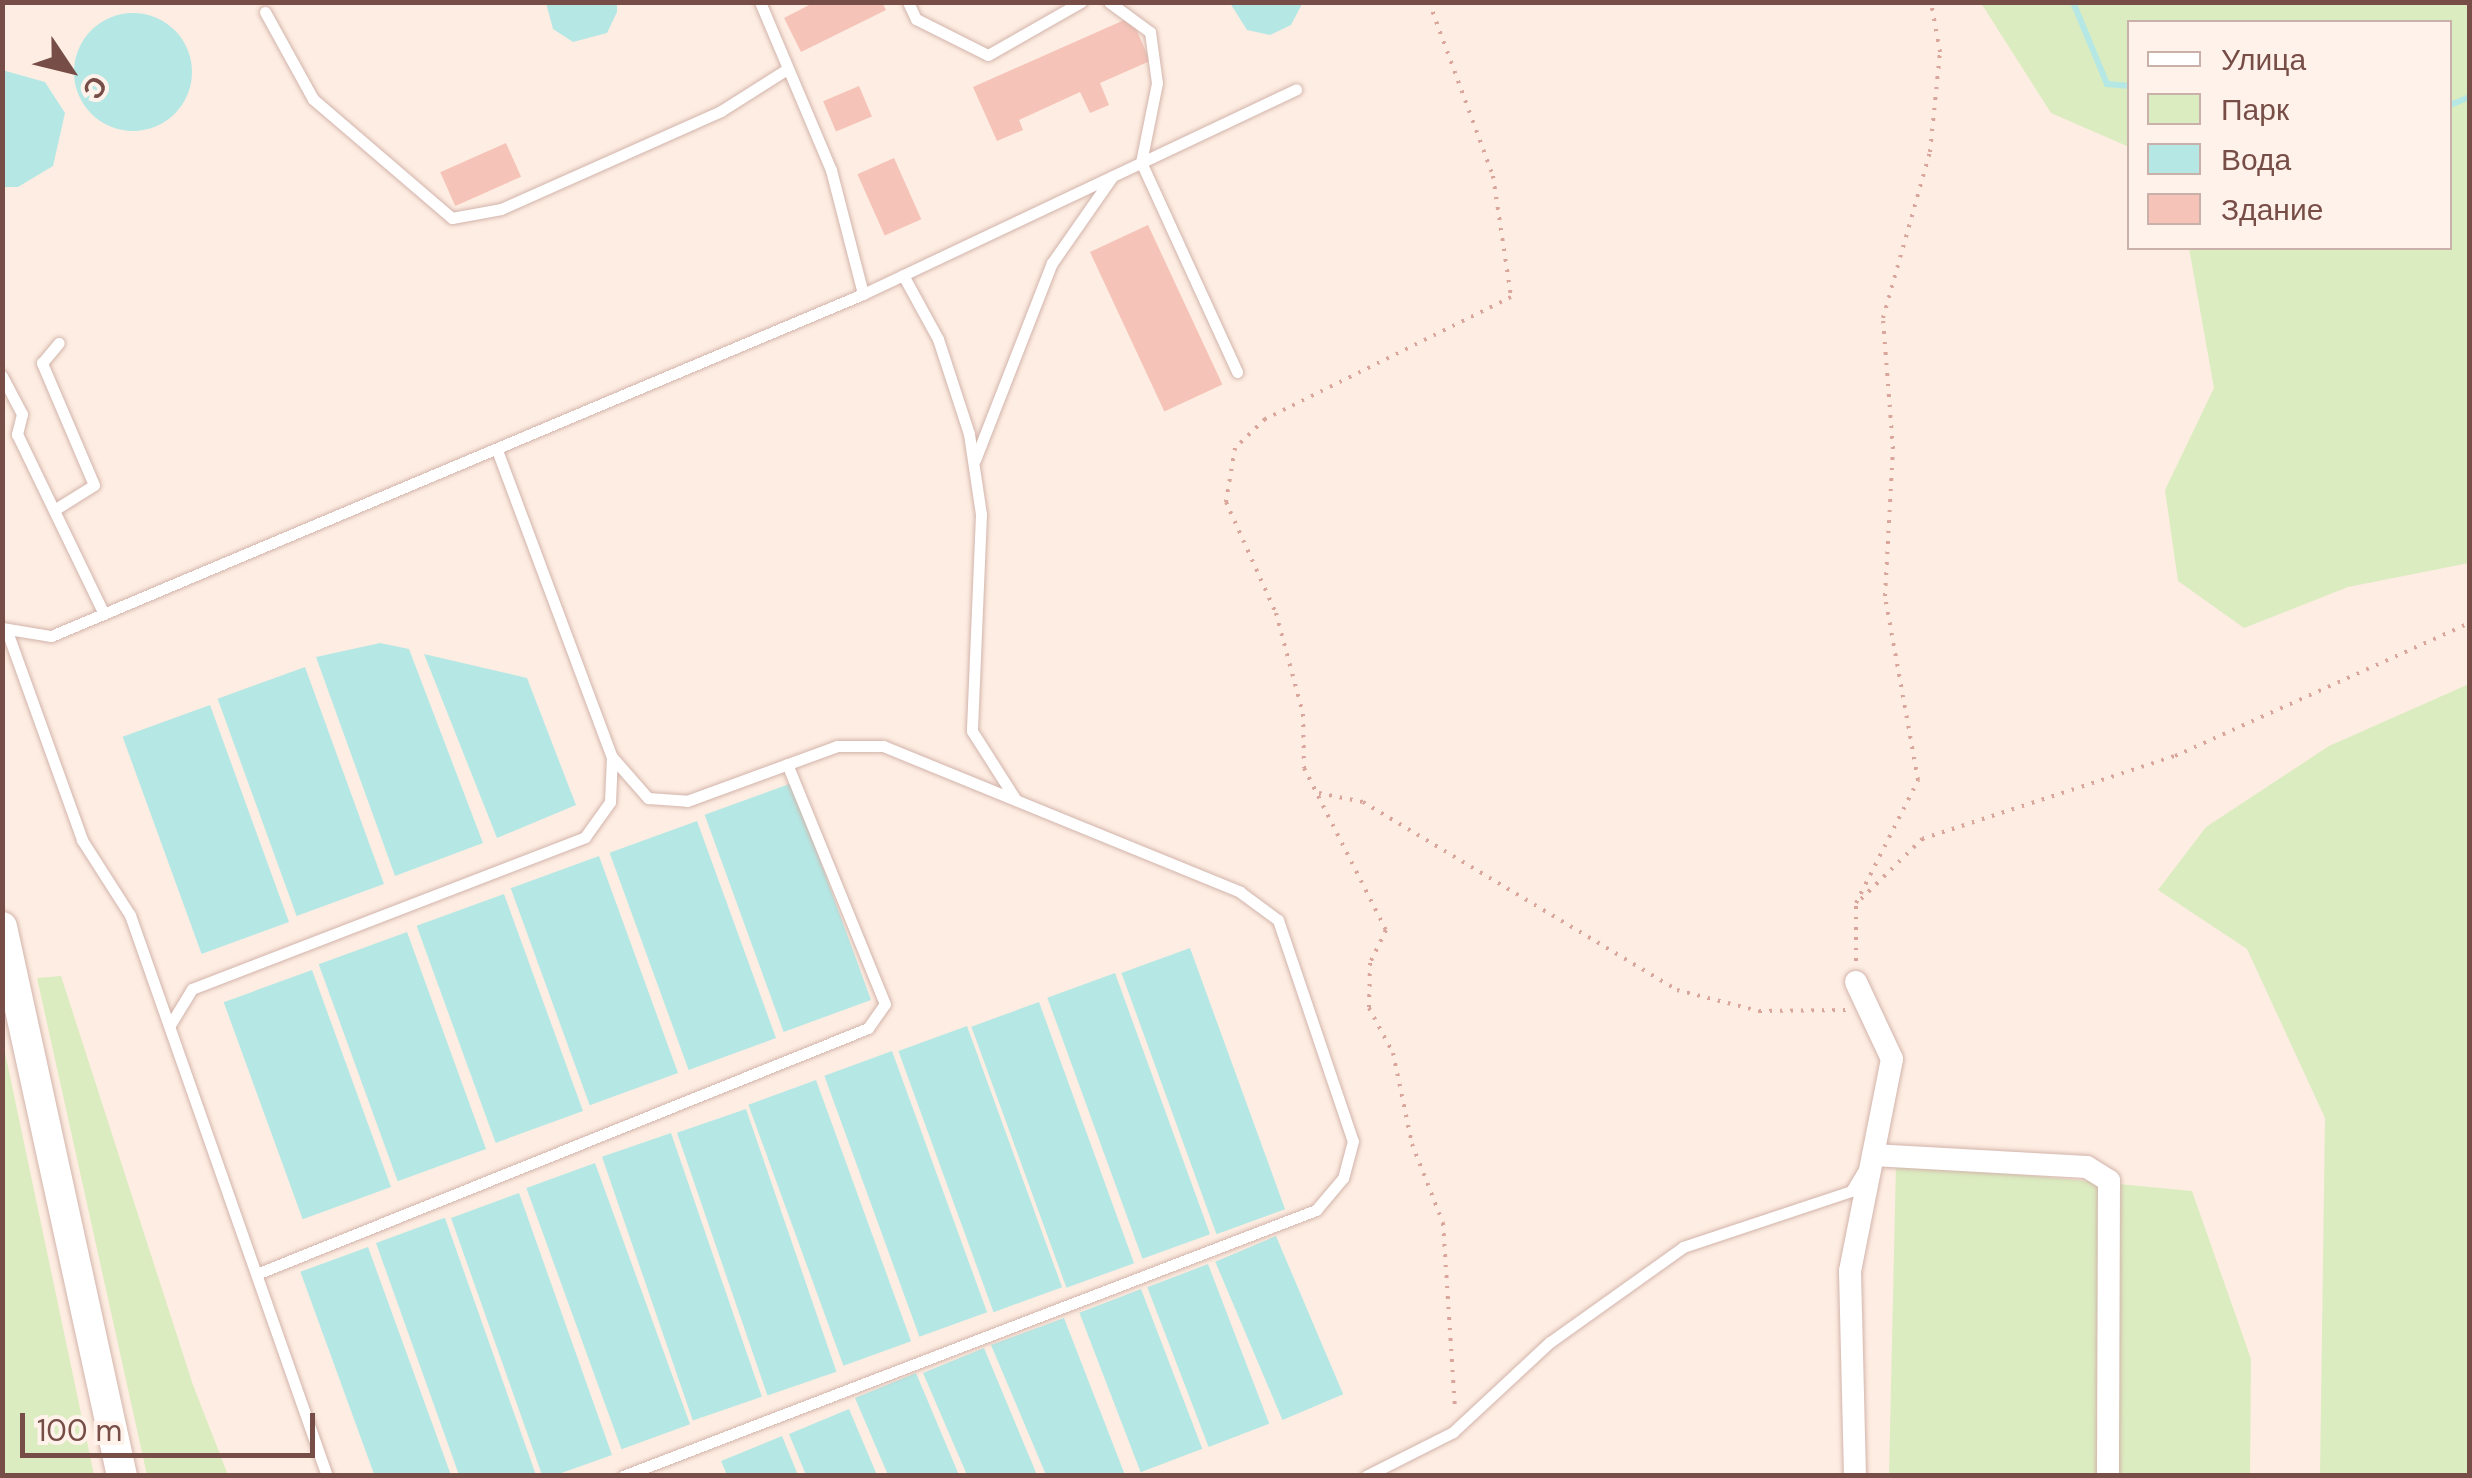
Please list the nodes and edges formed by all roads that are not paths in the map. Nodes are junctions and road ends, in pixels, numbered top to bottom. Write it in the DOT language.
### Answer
graph roads {
  1 [pos="760,2"];
  2 [pos="908,2"];
  3 [pos="1081,2"];
  4 [pos="1109,2"];
  5 [pos="265,12"];
  6 [pos="784,70"];
  7 [pos="1296,89"];
  8 [pos="1141,162"];
  9 [pos="1114,175"];
  10 [pos="902,276"];
  11 [pos="862,294"];
  12 [pos="59,343"];
  13 [pos="1237,372"];
  14 [pos="2,376"];
  15 [pos="497,450"];
  16 [pos="974,464"];
  17 [pos="54,510"];
  18 [pos="104,614"];
  19 [pos="5,631"];
  20 [pos="612,757"];
  21 [pos="787,764"];
  22 [pos="1016,800"];
  23 [pos="2,927"];
  24 [pos="1856,982"];
  25 [pos="170,1025"];
  26 [pos="1874,1155"];
  27 [pos="258,1274"];
  28 [pos="122,1476"];
  29 [pos="327,1476"];
  30 [pos="623,1476"];
  31 [pos="1366,1476"];
  32 [pos="1855,1476"];
  33 [pos="2108,1476"];
  1 -- 6 [label="lane"];
  2 -- 3 [label="lane"];
  4 -- 8 [label="lane"];
  5 -- 6 [label="lane"];
  6 -- 11 [label="lane"];
  7 -- 8 [label="lane"];
  8 -- 9 [label="lane"];
  8 -- 13 [label="lane"];
  9 -- 10 [label="lane"];
  9 -- 16 [label="lane"];
  10 -- 11 [label="lane"];
  10 -- 16 [label="lane"];
  11 -- 15 [label="lane"];
  12 -- 17 [label="lane"];
  14 -- 17 [label="lane"];
  15 -- 18 [label="lane"];
  15 -- 20 [label="lane"];
  16 -- 22 [label="lane"];
  17 -- 18 [label="lane"];
  18 -- 19 [label="lane"];
  19 -- 25 [label="lane"];
  20 -- 21 [label="lane"];
  20 -- 25 [label="lane"];
  21 -- 22 [label="lane"];
  21 -- 27 [label="lane"];
  22 -- 30 [label="lane"];
  23 -- 28 [label="main road"];
  24 -- 26 [label="street"];
  25 -- 27 [label="lane"];
  26 -- 31 [label="lane"];
  26 -- 32 [label="street"];
  26 -- 33 [label="street"];
  27 -- 29 [label="lane"];
}
